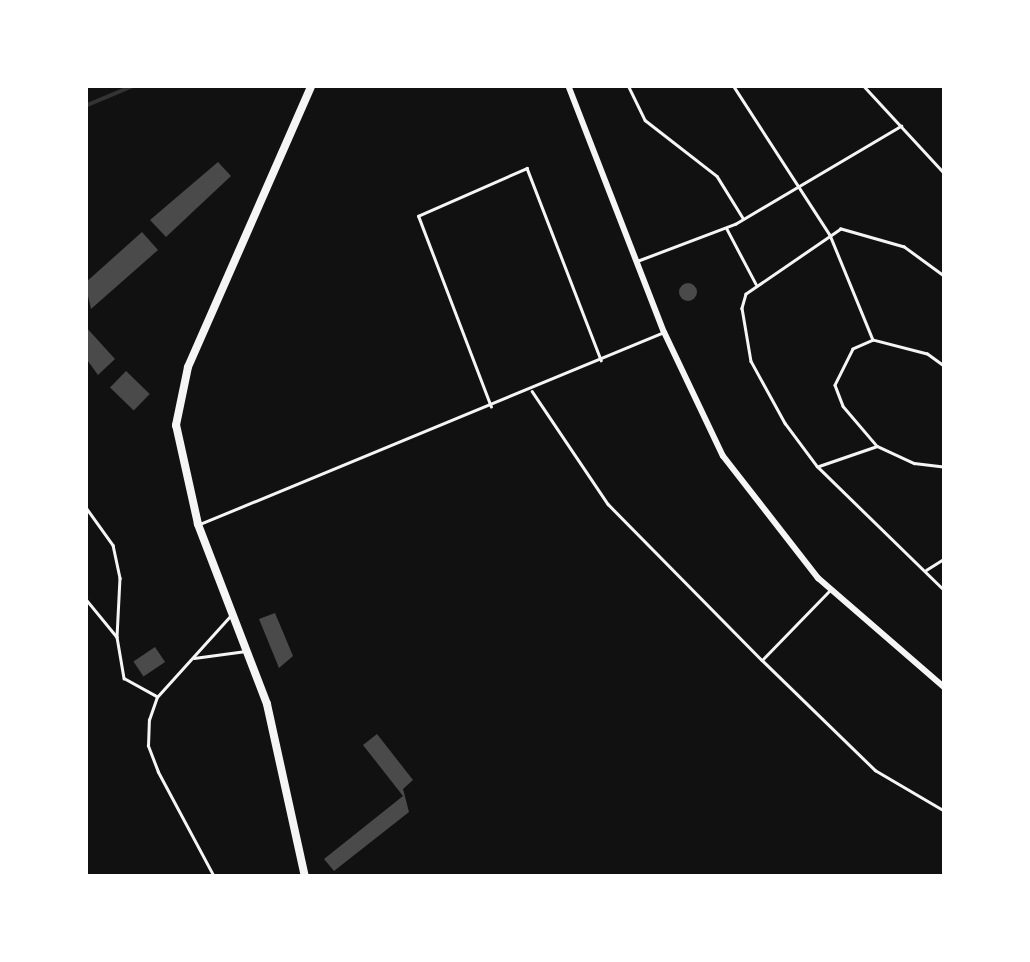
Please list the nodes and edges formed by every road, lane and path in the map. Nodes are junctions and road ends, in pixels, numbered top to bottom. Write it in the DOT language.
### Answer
graph roads {
  1 [pos="312,85"];
  2 [pos="568,85"];
  3 [pos="628,85"];
  4 [pos="732,85"];
  5 [pos="863,85"];
  6 [pos="901,126"];
  7 [pos="945,174"];
  8 [pos="797,186"];
  9 [pos="743,220"];
  10 [pos="726,228"];
  11 [pos="830,235"];
  12 [pos="636,262"];
  13 [pos="945,278"];
  14 [pos="756,285"];
  15 [pos="664,332"];
  16 [pos="873,340"];
  17 [pos="601,360"];
  18 [pos="945,367"];
  19 [pos="532,391"];
  20 [pos="491,407"];
  21 [pos="876,446"];
  22 [pos="818,466"];
  23 [pos="945,466"];
  24 [pos="85,506"];
  25 [pos="198,524"];
  26 [pos="945,558"];
  27 [pos="925,571"];
  28 [pos="830,590"];
  29 [pos="945,591"];
  30 [pos="85,598"];
  31 [pos="232,614"];
  32 [pos="118,637"];
  33 [pos="247,651"];
  34 [pos="192,658"];
  35 [pos="762,660"];
  36 [pos="945,688"];
  37 [pos="158,697"];
  38 [pos="945,811"];
  39 [pos="214,877"];
  40 [pos="305,877"];
  1 -- 25 [label="main road"];
  2 -- 12 [label="street"];
  3 -- 9 [label="lane"];
  4 -- 8 [label="lane"];
  5 -- 6 [label="lane"];
  6 -- 7 [label="lane"];
  6 -- 8 [label="lane"];
  8 -- 9 [label="lane"];
  8 -- 11 [label="lane"];
  9 -- 10 [label="lane"];
  10 -- 12 [label="lane"];
  10 -- 14 [label="lane"];
  11 -- 13 [label="lane"];
  11 -- 14 [label="lane"];
  11 -- 16 [label="lane"];
  12 -- 15 [label="street"];
  14 -- 22 [label="lane"];
  15 -- 17 [label="lane"];
  15 -- 28 [label="street"];
  16 -- 18 [label="lane"];
  16 -- 21 [label="lane"];
  17 -- 19 [label="lane"];
  17 -- 20 [label="lane"];
  19 -- 20 [label="lane"];
  19 -- 35 [label="lane"];
  20 -- 25 [label="lane"];
  21 -- 22 [label="lane"];
  21 -- 23 [label="lane"];
  22 -- 27 [label="lane"];
  24 -- 32 [label="lane"];
  25 -- 31 [label="main road"];
  26 -- 27 [label="lane"];
  27 -- 29 [label="lane"];
  28 -- 35 [label="lane"];
  28 -- 36 [label="street"];
  30 -- 32 [label="lane"];
  31 -- 33 [label="main road"];
  31 -- 34 [label="lane"];
  32 -- 37 [label="lane"];
  33 -- 34 [label="lane"];
  33 -- 40 [label="main road"];
  34 -- 37 [label="lane"];
  35 -- 38 [label="lane"];
  37 -- 39 [label="lane"];
}
